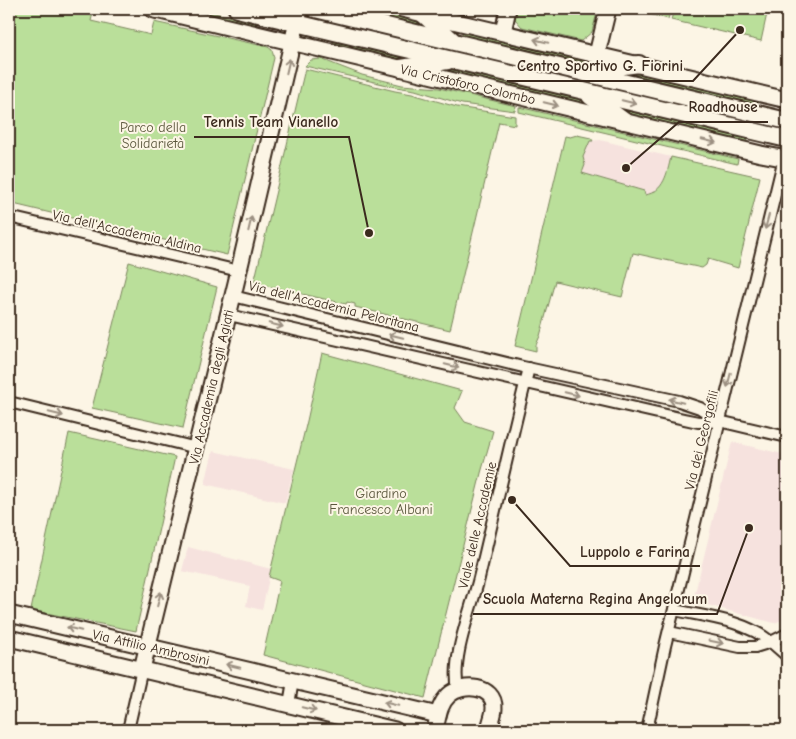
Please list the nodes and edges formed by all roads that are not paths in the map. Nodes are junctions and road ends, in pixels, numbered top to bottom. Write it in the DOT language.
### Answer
graph roads {
  1 [pos="154,9"];
  2 [pos="237,9"];
  3 [pos="315,9"];
  4 [pos="402,9"];
  5 [pos="508,9"];
  6 [pos="608,9"];
  7 [pos="423,14"];
  8 [pos="299,16"];
  9 [pos="503,32"];
  10 [pos="454,41"];
  11 [pos="293,43"];
  12 [pos="597,54"];
  13 [pos="454,60"];
  14 [pos="639,64"];
  15 [pos="401,68"];
  16 [pos="582,71"];
  17 [pos="582,90"];
  18 [pos="787,100"];
  19 [pos="624,121"];
  20 [pos="787,121"];
  21 [pos="787,139"];
  22 [pos="786,154"];
  23 [pos="9,217"];
  24 [pos="239,271"];
  25 [pos="233,296"];
  26 [pos="229,315"];
  27 [pos="429,344"];
  28 [pos="426,360"];
  29 [pos="529,368"];
  30 [pos="525,383"];
  31 [pos="9,402"];
  32 [pos="720,421"];
  33 [pos="787,436"];
  34 [pos="197,448"];
  35 [pos="674,610"];
  36 [pos="9,614"];
  37 [pos="669,632"];
  38 [pos="787,634"];
  39 [pos="9,638"];
  40 [pos="771,642"];
  41 [pos="148,646"];
  42 [pos="787,656"];
  43 [pos="142,669"];
  44 [pos="293,680"];
  45 [pos="458,689"];
  46 [pos="289,704"];
  47 [pos="438,715"];
  48 [pos="493,729"];
  49 [pos="128,730"];
  50 [pos="395,730"];
  51 [pos="435,730"];
  52 [pos="647,730"];
  1 -- 11 [label="street, Via Cristoforo Colombo"];
  2 -- 8 [label="main road, Via Cristoforo Colombo"];
  3 -- 10 [label="main road"];
  4 -- 7 [label="street"];
  5 -- 9 [label="street"];
  6 -- 12 [label="street"];
  7 -- 9 [label="street"];
  7 -- 10 [label="main road"];
  8 -- 11 [label="street, Via Accademia degli Agiati"];
  8 -- 13 [label="main road, Via Cristoforo Colombo"];
  12 -- 9 [label="street, one-way"];
  10 -- 16 [label="main road"];
  11 -- 15 [label="street, Via Cristoforo Colombo"];
  24 -- 11 [label="street, Via Accademia degli Agiati, one-way"];
  12 -- 14 [label="street"];
  13 -- 15 [label="main road"];
  13 -- 17 [label="main road, Via Cristoforo Colombo"];
  14 -- 16 [label="main road"];
  14 -- 18 [label="street"];
  15 -- 19 [label="street, Via Cristoforo Colombo, one-way"];
  16 -- 20 [label="main road"];
  17 -- 19 [label="main road"];
  17 -- 21 [label="main road, Via Cristoforo Colombo, one-way"];
  19 -- 22 [label="street, Via Cristoforo Colombo, one-way"];
  22 -- 32 [label="street, Via dei Georgofili, one-way"];
  23 -- 24 [label="street, Via dell'Accademia Aldina"];
  24 -- 25 [label="street, Via Accademia degli Agiati"];
  25 -- 26 [label="street, Via Accademia degli Agiati"];
  27 -- 25 [label="street, Via dell'Accademia Peloritana, one-way"];
  26 -- 28 [label="street, one-way"];
  26 -- 34 [label="street, Via Accademia degli Agiati"];
  27 -- 28 [label="street, Via dell'Accademia Peloritana"];
  27 -- 29 [label="street, Via dell'Accademia Peloritana"];
  28 -- 30 [label="street, one-way"];
  29 -- 30 [label="street, Viale delle Accademie"];
  32 -- 29 [label="street, Via dell'Accademia Peloritana, one-way"];
  30 -- 32 [label="street, one-way"];
  30 -- 45 [label="street, Viale delle Accademie"];
  31 -- 34 [label="street, one-way"];
  32 -- 33 [label="street"];
  32 -- 35 [label="street, Via dei Georgofili"];
  41 -- 34 [label="street, Via Accademia degli Agiati, one-way"];
  35 -- 37 [label="street, Via dei Georgofili"];
  35 -- 40 [label="street"];
  41 -- 36 [label="street, Via Attilio Ambrosini, one-way"];
  37 -- 40 [label="street, one-way"];
  37 -- 52 [label="street, Via dei Georgofili"];
  38 -- 40 [label="street"];
  39 -- 43 [label="street, Via Attilio Ambrosini"];
  40 -- 42 [label="street"];
  41 -- 43 [label="street, Via Accademia degli Agiati"];
  44 -- 41 [label="street, Via Attilio Ambrosini, one-way"];
  43 -- 46 [label="street, Via Attilio Ambrosini"];
  43 -- 49 [label="street, Via Accademia degli Agiati"];
  44 -- 46 [label="street"];
  47 -- 44 [label="street, Via Attilio Ambrosini, one-way"];
  45 -- 47 [label="street"];
  45 -- 48 [label="street"];
  46 -- 50 [label="street, Via Attilio Ambrosini, one-way"];
  47 -- 51 [label="street"];
}
